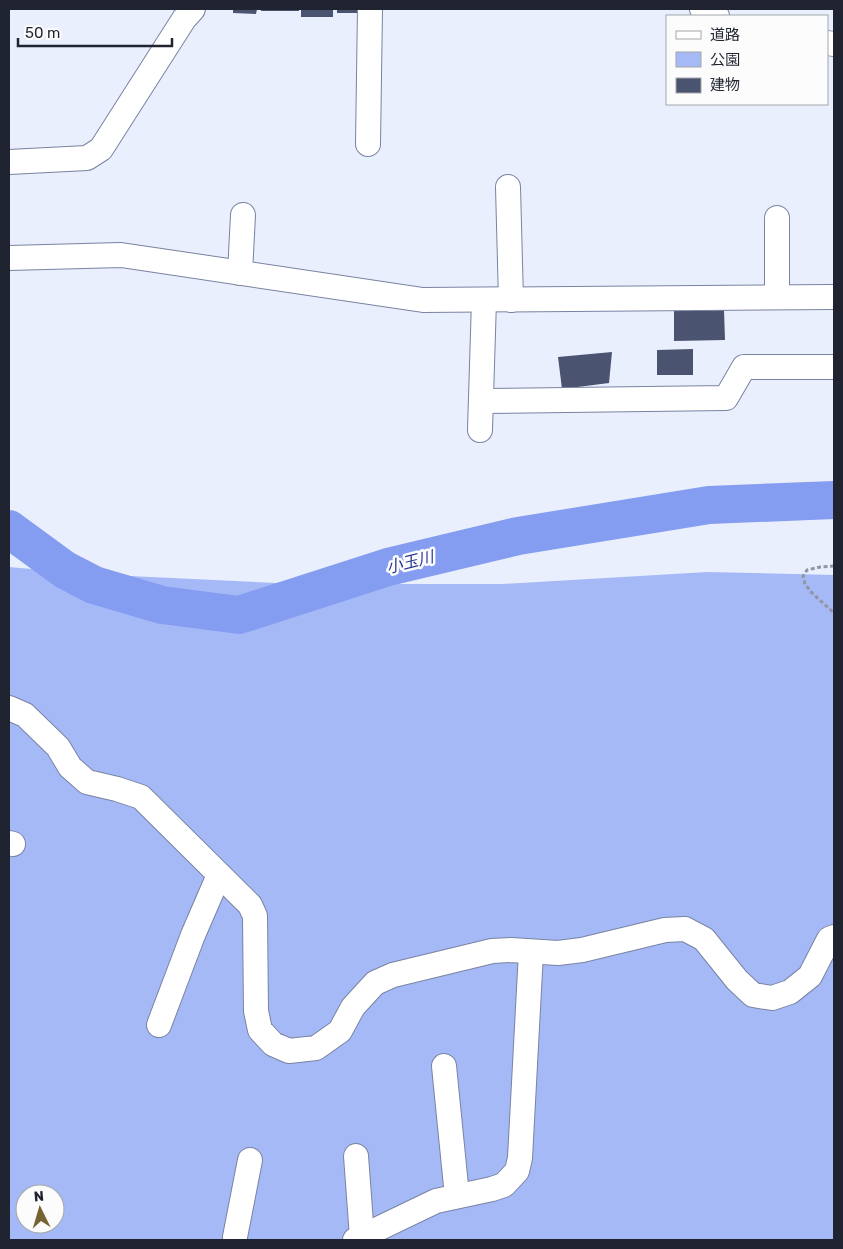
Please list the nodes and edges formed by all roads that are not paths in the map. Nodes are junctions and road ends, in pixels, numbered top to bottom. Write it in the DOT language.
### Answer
graph roads {
  1 [pos="193,9"];
  2 [pos="370,9"];
  3 [pos="702,9"];
  4 [pos="715,15"];
  5 [pos="368,144"];
  6 [pos="9,162"];
  7 [pos="508,187"];
  8 [pos="243,215"];
  9 [pos="777,218"];
  10 [pos="9,258"];
  11 [pos="240,274"];
  12 [pos="777,297"];
  13 [pos="834,297"];
  14 [pos="484,300"];
  15 [pos="511,300"];
  16 [pos="834,367"];
  17 [pos="481,401"];
  18 [pos="480,430"];
  19 [pos="9,708"];
  20 [pos="219,875"];
  21 [pos="834,937"];
  22 [pos="531,952"];
  23 [pos="159,1025"];
  24 [pos="444,1066"];
  25 [pos="356,1156"];
  26 [pos="250,1160"];
  27 [pos="457,1196"];
  28 [pos="359,1238"];
  29 [pos="235,1240"];
  1 -- 6 [label="street"];
  2 -- 5 [label="street"];
  3 -- 4 [label="street"];
  7 -- 15 [label="street"];
  8 -- 11 [label="street"];
  9 -- 12 [label="street"];
  10 -- 11 [label="street"];
  11 -- 14 [label="street"];
  12 -- 13 [label="street"];
  12 -- 15 [label="street"];
  14 -- 15 [label="street"];
  14 -- 17 [label="street"];
  16 -- 17 [label="street"];
  17 -- 18 [label="street"];
  19 -- 20 [label="street"];
  20 -- 22 [label="street"];
  20 -- 23 [label="street"];
  21 -- 22 [label="street"];
  22 -- 27 [label="street"];
  24 -- 27 [label="street"];
  25 -- 28 [label="street"];
  26 -- 29 [label="street"];
  27 -- 28 [label="street"];
}
